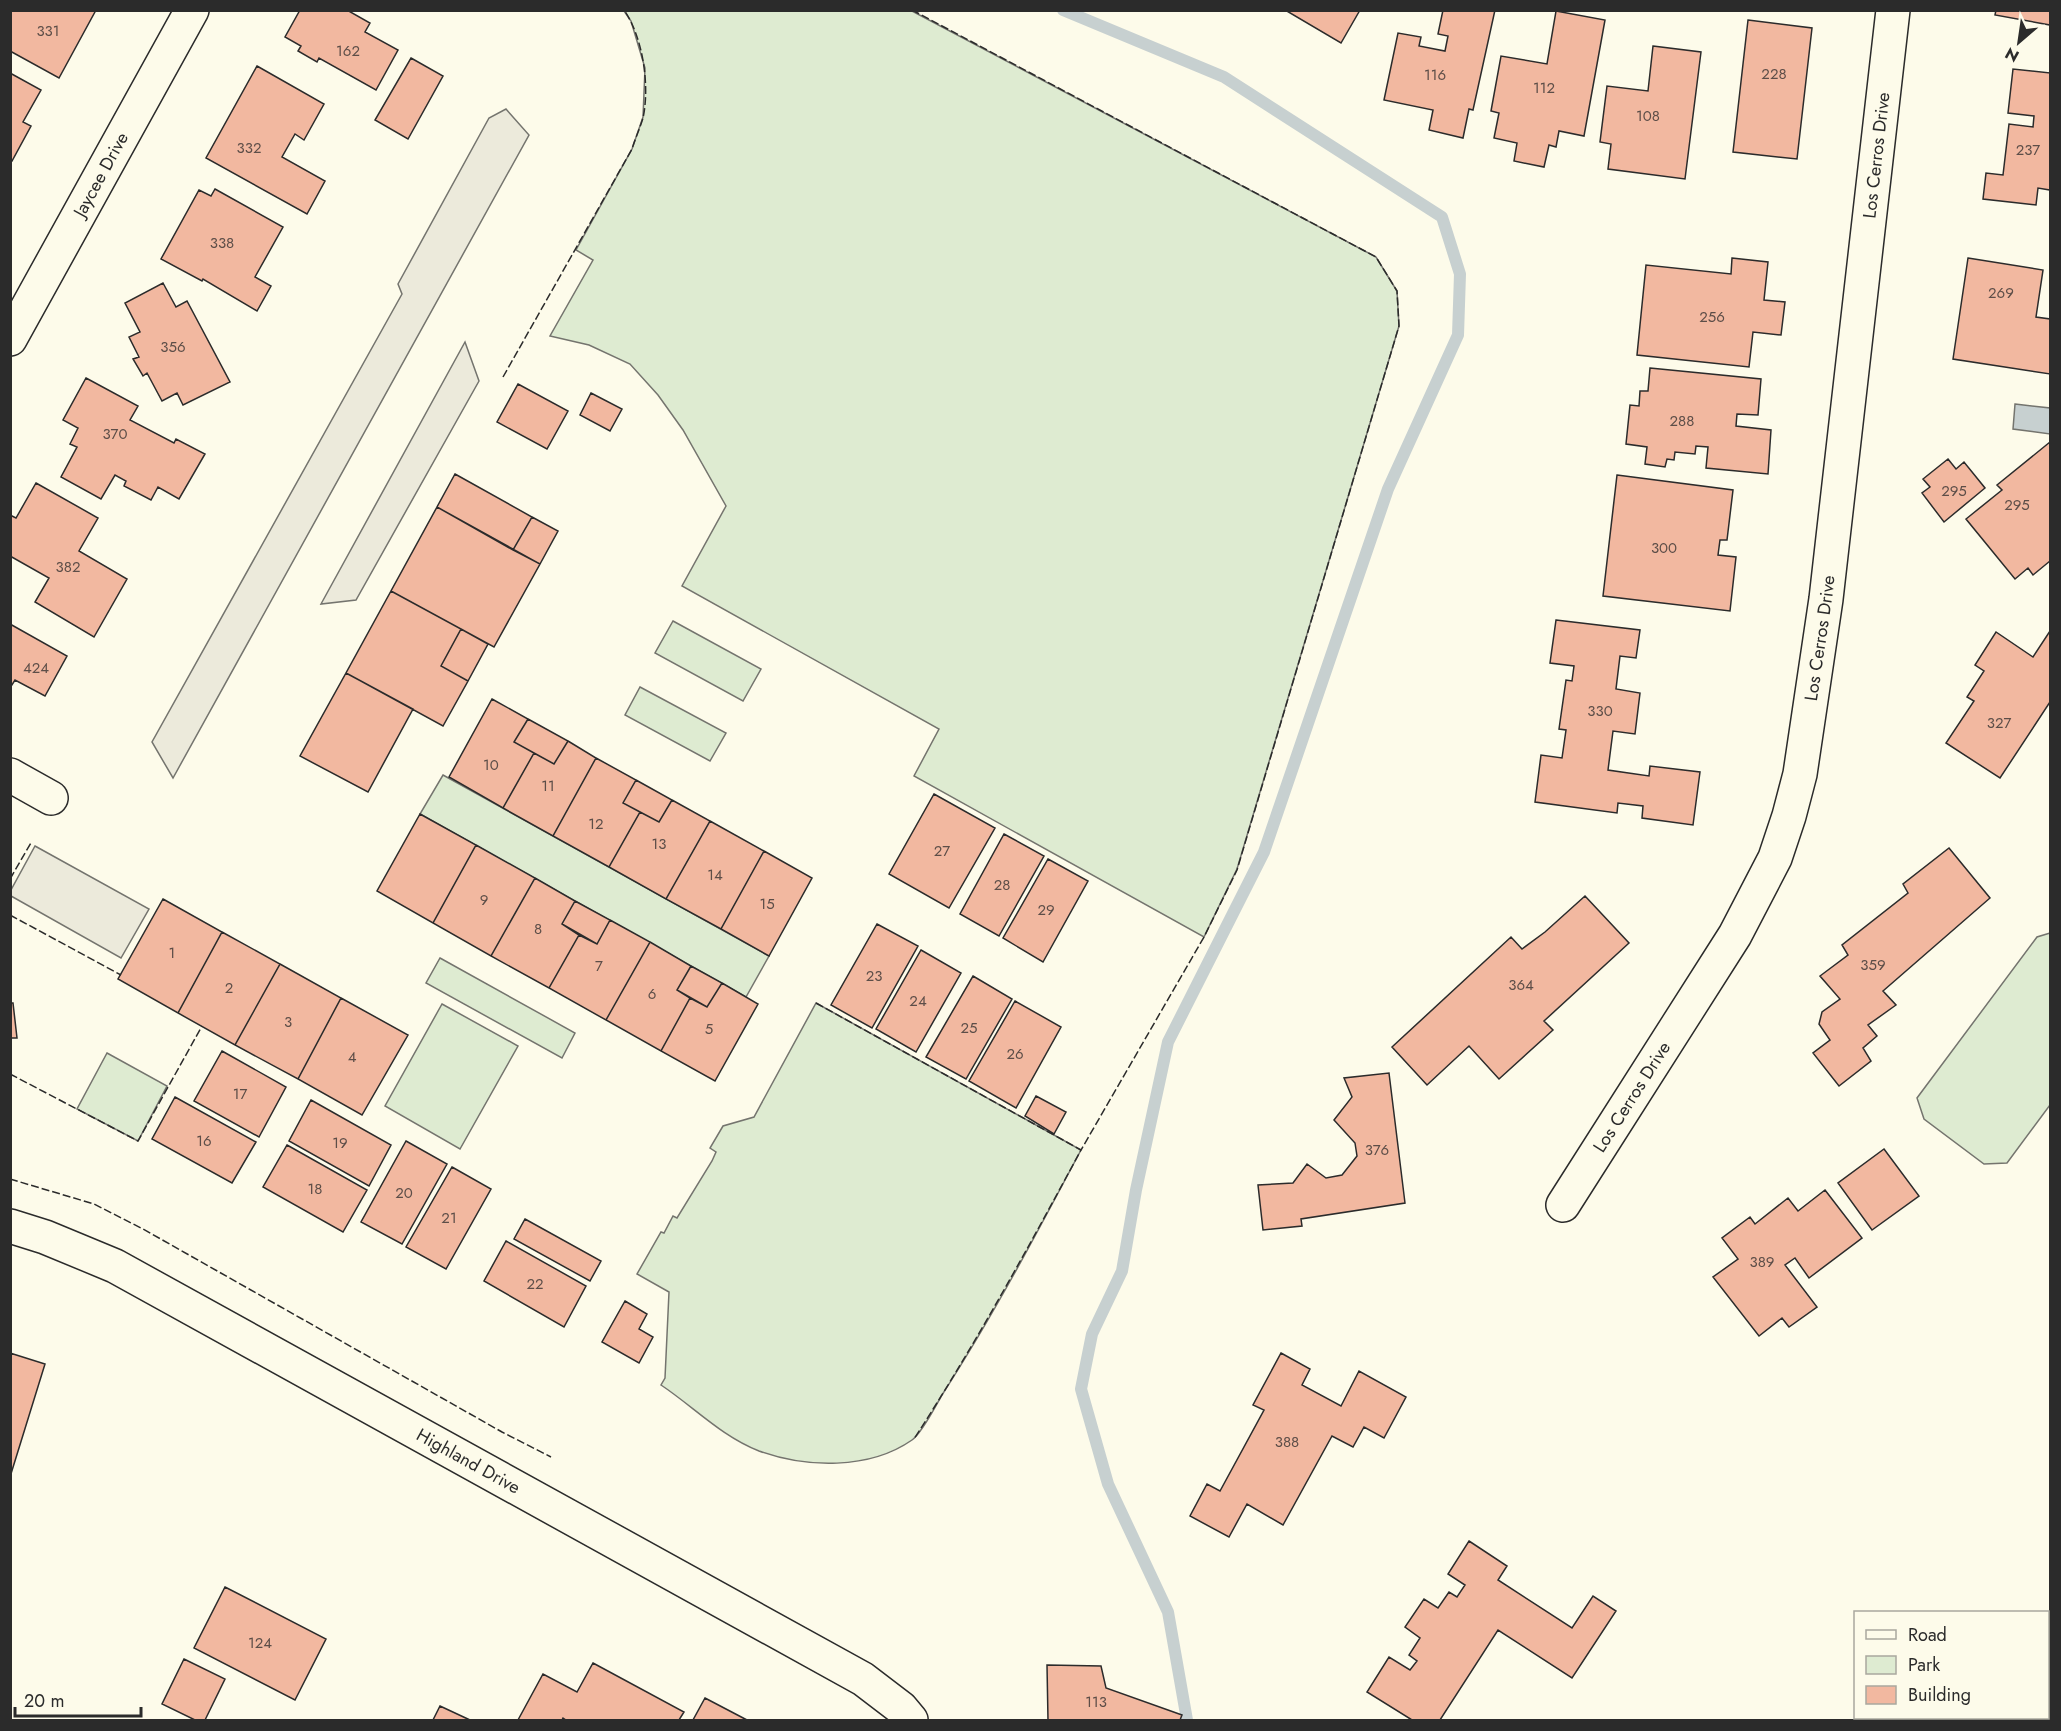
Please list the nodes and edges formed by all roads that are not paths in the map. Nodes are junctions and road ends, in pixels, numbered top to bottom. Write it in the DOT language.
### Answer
graph roads {
  1 [pos="192,10"];
  2 [pos="1893,10"];
  3 [pos="10,339"];
  4 [pos="10,776"];
  5 [pos="51,798"];
  6 [pos="1563,1204"];
  7 [pos="10,1226"];
  8 [pos="911,1720"];
  1 -- 3 [label="street, Jaycee Drive"];
  2 -- 6 [label="street, Los Cerros Drive"];
  4 -- 5 [label="street"];
  7 -- 8 [label="street, Highland Drive"];
}
